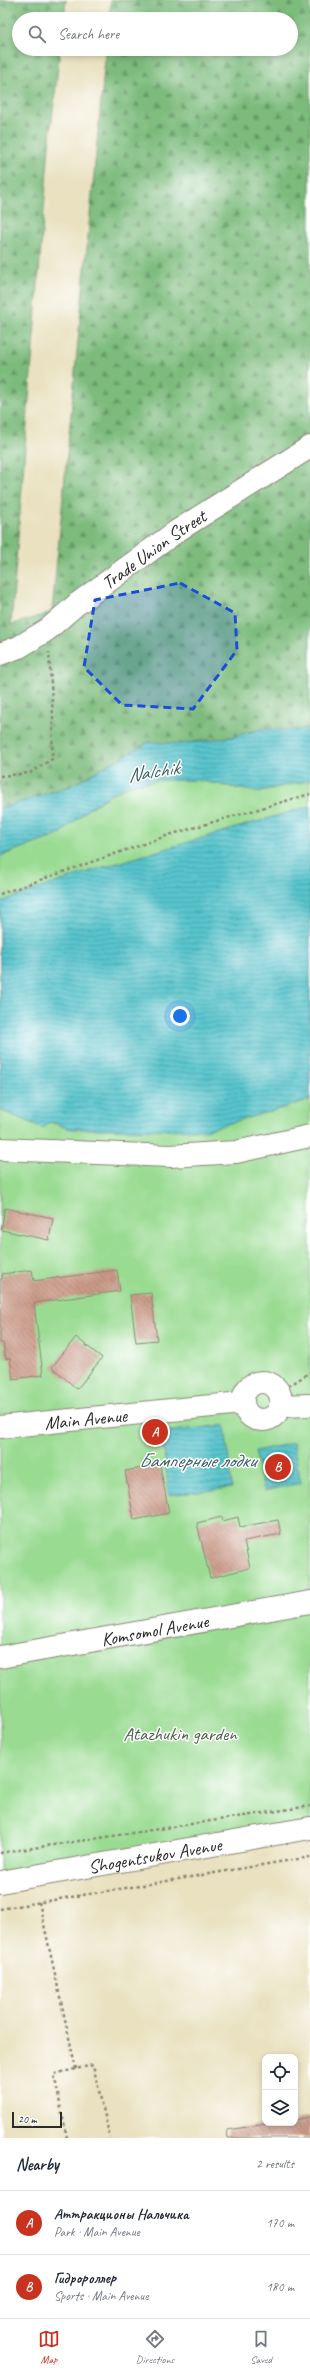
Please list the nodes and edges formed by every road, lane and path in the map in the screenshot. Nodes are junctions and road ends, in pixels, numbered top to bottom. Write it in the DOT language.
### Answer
graph roads {
  1 [pos="310,446"];
  2 [pos="47,630"];
  3 [pos="0,654"];
  4 [pos="0,776"];
  5 [pos="310,794"];
  6 [pos="0,894"];
  7 [pos="310,1136"];
  8 [pos="0,1149"];
  9 [pos="310,1372"];
  10 [pos="279,1399"];
  11 [pos="242,1404"];
  12 [pos="310,1405"];
  13 [pos="0,1427"];
  14 [pos="310,1602"];
  15 [pos="0,1657"];
  16 [pos="310,1806"];
  17 [pos="310,1828"];
  18 [pos="0,1852"];
  19 [pos="310,1857"];
  20 [pos="0,1882"];
  21 [pos="39,1902"];
  22 [pos="0,1909"];
  23 [pos="76,2069"];
  24 [pos="67,2138"];
  25 [pos="110,2138"];
  1 -- 2 [label="street, Trade Union Street"];
  2 -- 3 [label="street, Trade Union Street"];
  2 -- 4 [label="path"];
  5 -- 6 [label="path"];
  7 -- 8 [label="street"];
  9 -- 10 [label="path"];
  10 -- 11 [label="street"];
  10 -- 11 [label="street"];
  10 -- 12 [label="street"];
  11 -- 13 [label="street, Main Avenue"];
  14 -- 15 [label="street, Komsomol Avenue"];
  16 -- 18 [label="path"];
  17 -- 20 [label="street, Shogentsukov Avenue"];
  19 -- 21 [label="path"];
  21 -- 22 [label="path"];
  21 -- 23 [label="path"];
  23 -- 24 [label="path"];
  23 -- 25 [label="path"];
}
